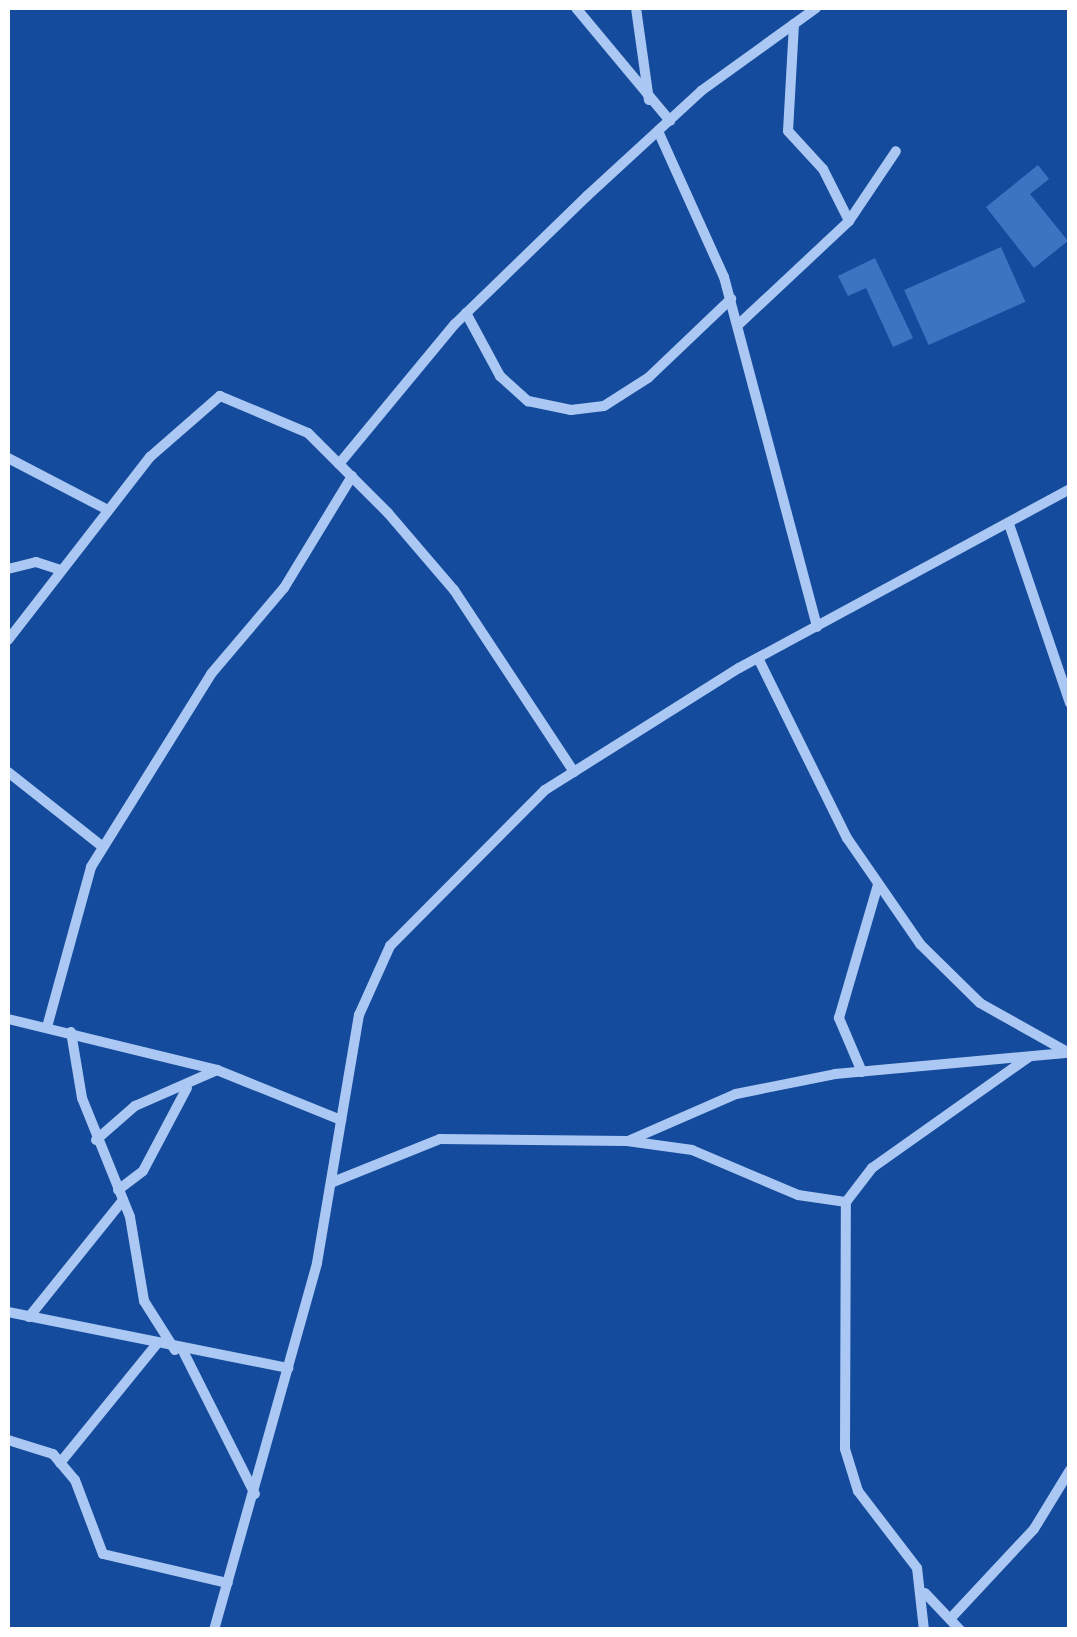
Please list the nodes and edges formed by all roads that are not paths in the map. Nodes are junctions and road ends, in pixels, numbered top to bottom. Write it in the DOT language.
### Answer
graph roads {
  1 [pos="576,8"];
  2 [pos="636,8"];
  3 [pos="816,8"];
  4 [pos="794,24"];
  5 [pos="649,101"];
  6 [pos="670,120"];
  7 [pos="658,132"];
  8 [pos="896,151"];
  9 [pos="849,221"];
  10 [pos="731,299"];
  11 [pos="466,312"];
  12 [pos="738,324"];
  13 [pos="9,462"];
  14 [pos="339,464"];
  15 [pos="352,476"];
  16 [pos="1070,489"];
  17 [pos="108,510"];
  18 [pos="1010,524"];
  19 [pos="8,570"];
  20 [pos="60,570"];
  21 [pos="817,628"];
  22 [pos="8,640"];
  23 [pos="758,658"];
  24 [pos="1070,703"];
  25 [pos="8,772"];
  26 [pos="574,772"];
  27 [pos="103,847"];
  28 [pos="878,884"];
  29 [pos="8,1019"];
  30 [pos="47,1027"];
  31 [pos="72,1032"];
  32 [pos="1029,1057"];
  33 [pos="217,1070"];
  34 [pos="862,1072"];
  35 [pos="186,1088"];
  36 [pos="341,1120"];
  37 [pos="96,1140"];
  38 [pos="627,1141"];
  39 [pos="333,1182"];
  40 [pos="120,1194"];
  41 [pos="846,1202"];
  42 [pos="8,1312"];
  43 [pos="30,1317"];
  44 [pos="156,1346"];
  45 [pos="179,1350"];
  46 [pos="288,1368"];
  47 [pos="8,1440"];
  48 [pos="60,1462"];
  49 [pos="1070,1470"];
  50 [pos="254,1494"];
  51 [pos="228,1582"];
  52 [pos="925,1592"];
  53 [pos="950,1619"];
  54 [pos="214,1630"];
  55 [pos="924,1630"];
  56 [pos="960,1630"];
  1 -- 5 [label="street"];
  2 -- 5 [label="street"];
  3 -- 4 [label="street"];
  4 -- 6 [label="street"];
  4 -- 9 [label="street"];
  5 -- 6 [label="street"];
  6 -- 7 [label="street"];
  7 -- 10 [label="street"];
  7 -- 11 [label="street"];
  8 -- 9 [label="street"];
  9 -- 12 [label="street"];
  10 -- 11 [label="street"];
  10 -- 12 [label="street"];
  11 -- 14 [label="street"];
  12 -- 21 [label="street"];
  13 -- 17 [label="street"];
  14 -- 15 [label="street"];
  14 -- 17 [label="street"];
  15 -- 26 [label="street"];
  15 -- 27 [label="street"];
  16 -- 18 [label="street"];
  17 -- 20 [label="street"];
  18 -- 21 [label="street"];
  18 -- 24 [label="street"];
  19 -- 20 [label="street"];
  20 -- 22 [label="street"];
  21 -- 23 [label="street"];
  23 -- 26 [label="street"];
  23 -- 28 [label="street"];
  25 -- 27 [label="street"];
  26 -- 36 [label="street"];
  27 -- 30 [label="street"];
  28 -- 32 [label="street"];
  28 -- 34 [label="street"];
  29 -- 30 [label="street"];
  30 -- 31 [label="street"];
  31 -- 33 [label="street"];
  31 -- 37 [label="street"];
  32 -- 34 [label="street"];
  32 -- 41 [label="street"];
  33 -- 35 [label="street"];
  33 -- 36 [label="street"];
  34 -- 38 [label="street"];
  35 -- 37 [label="street"];
  35 -- 40 [label="street"];
  36 -- 39 [label="street"];
  37 -- 40 [label="street"];
  38 -- 39 [label="street"];
  38 -- 41 [label="street"];
  39 -- 46 [label="street"];
  40 -- 43 [label="street"];
  40 -- 45 [label="street"];
  41 -- 52 [label="street"];
  42 -- 43 [label="street"];
  43 -- 44 [label="street"];
  44 -- 45 [label="street"];
  44 -- 48 [label="street"];
  45 -- 46 [label="street"];
  45 -- 50 [label="street"];
  46 -- 50 [label="street"];
  47 -- 48 [label="street"];
  48 -- 51 [label="street"];
  49 -- 53 [label="street"];
  50 -- 51 [label="street"];
  51 -- 54 [label="street"];
  52 -- 53 [label="street"];
  52 -- 55 [label="street"];
  53 -- 56 [label="street"];
}
